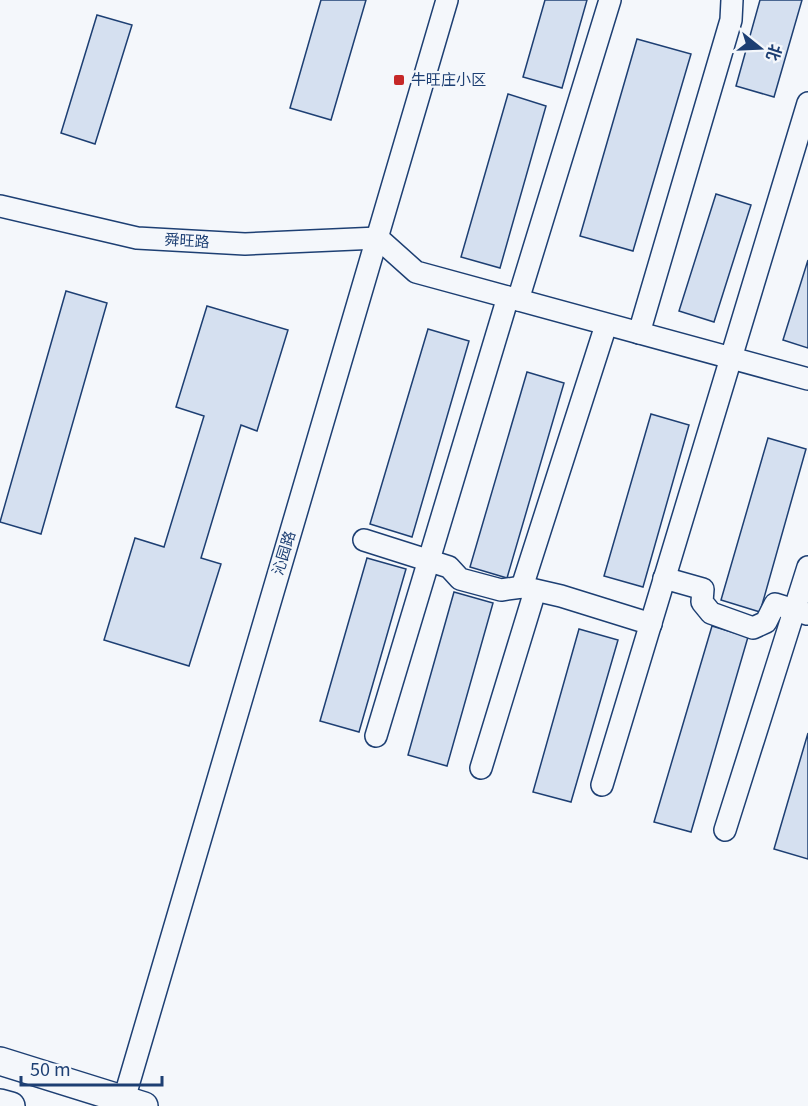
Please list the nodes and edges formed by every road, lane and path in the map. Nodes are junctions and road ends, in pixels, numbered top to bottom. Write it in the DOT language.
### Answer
graph roads {
  1 [pos="447,0"];
  2 [pos="610,0"];
  3 [pos="732,0"];
  4 [pos="808,103"];
  5 [pos="0,206"];
  6 [pos="378,238"];
  7 [pos="513,299"];
  8 [pos="606,325"];
  9 [pos="639,333"];
  10 [pos="731,358"];
  11 [pos="808,379"];
  12 [pos="364,540"];
  13 [pos="429,560"];
  14 [pos="808,567"];
  15 [pos="664,578"];
  16 [pos="529,589"];
  17 [pos="801,612"];
  18 [pos="651,624"];
  19 [pos="376,736"];
  20 [pos="481,768"];
  21 [pos="602,785"];
  22 [pos="725,830"];
  23 [pos="0,1061"];
  24 [pos="0,1103"];
  25 [pos="130,1104"];
  26 [pos="11,1106"];
  1 -- 6 [label="street, 沁园路"];
  2 -- 7 [label="street"];
  3 -- 9 [label="street"];
  4 -- 10 [label="street"];
  5 -- 6 [label="street, 舜旺路"];
  6 -- 7 [label="street"];
  6 -- 25 [label="street, 沁园路"];
  7 -- 8 [label="street"];
  7 -- 13 [label="street"];
  8 -- 9 [label="street"];
  8 -- 16 [label="street"];
  9 -- 10 [label="street"];
  10 -- 11 [label="street"];
  10 -- 15 [label="street"];
  12 -- 13 [label="street"];
  13 -- 16 [label="street"];
  13 -- 19 [label="street"];
  14 -- 17 [label="street"];
  15 -- 17 [label="street"];
  15 -- 18 [label="street"];
  16 -- 18 [label="street"];
  16 -- 20 [label="street"];
  17 -- 22 [label="street"];
  18 -- 21 [label="street"];
  23 -- 25 [label="main road"];
  24 -- 26 [label="main road"];
}
